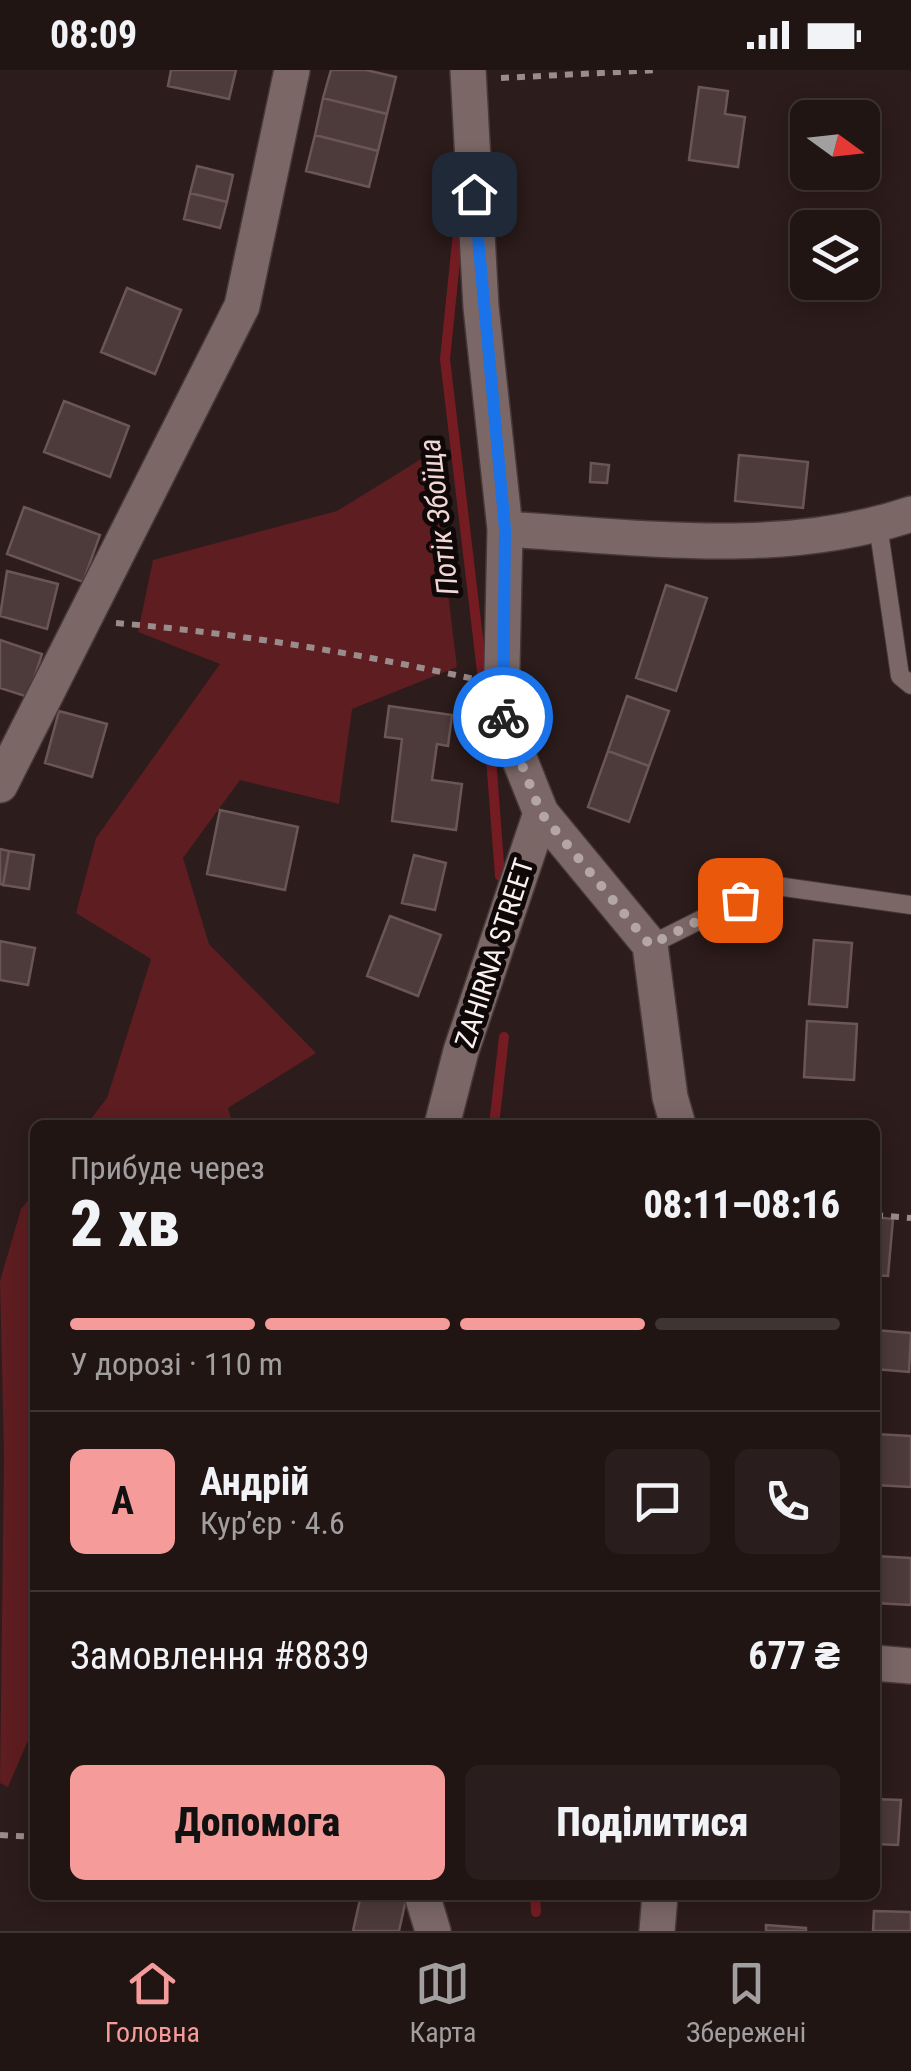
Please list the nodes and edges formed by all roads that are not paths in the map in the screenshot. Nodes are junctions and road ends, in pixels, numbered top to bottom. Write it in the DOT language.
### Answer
graph roads {
  1 [pos="292,70"];
  2 [pos="467,75"];
  3 [pos="894,520"];
  4 [pos="505,529"];
  5 [pos="907,680"];
  6 [pos="0,785"];
  7 [pos="541,813"];
  8 [pos="911,905"];
  9 [pos="650,945"];
  10 [pos="443,1120"];
  11 [pos="677,1120"];
  12 [pos="880,1663"];
  13 [pos="911,1666"];
  14 [pos="424,1900"];
  15 [pos="660,1900"];
  16 [pos="433,1931"];
  17 [pos="657,1931"];
  1 -- 6 [label="street"];
  2 -- 4 [label="street"];
  3 -- 4 [label="street"];
  3 -- 5 [label="lane"];
  4 -- 7 [label="street"];
  7 -- 9 [label="street"];
  7 -- 10 [label="street, ZAHIRNA STREET"];
  8 -- 9 [label="lane"];
  9 -- 11 [label="street"];
  12 -- 13 [label="street"];
  14 -- 16 [label="street"];
  15 -- 17 [label="street"];
}
